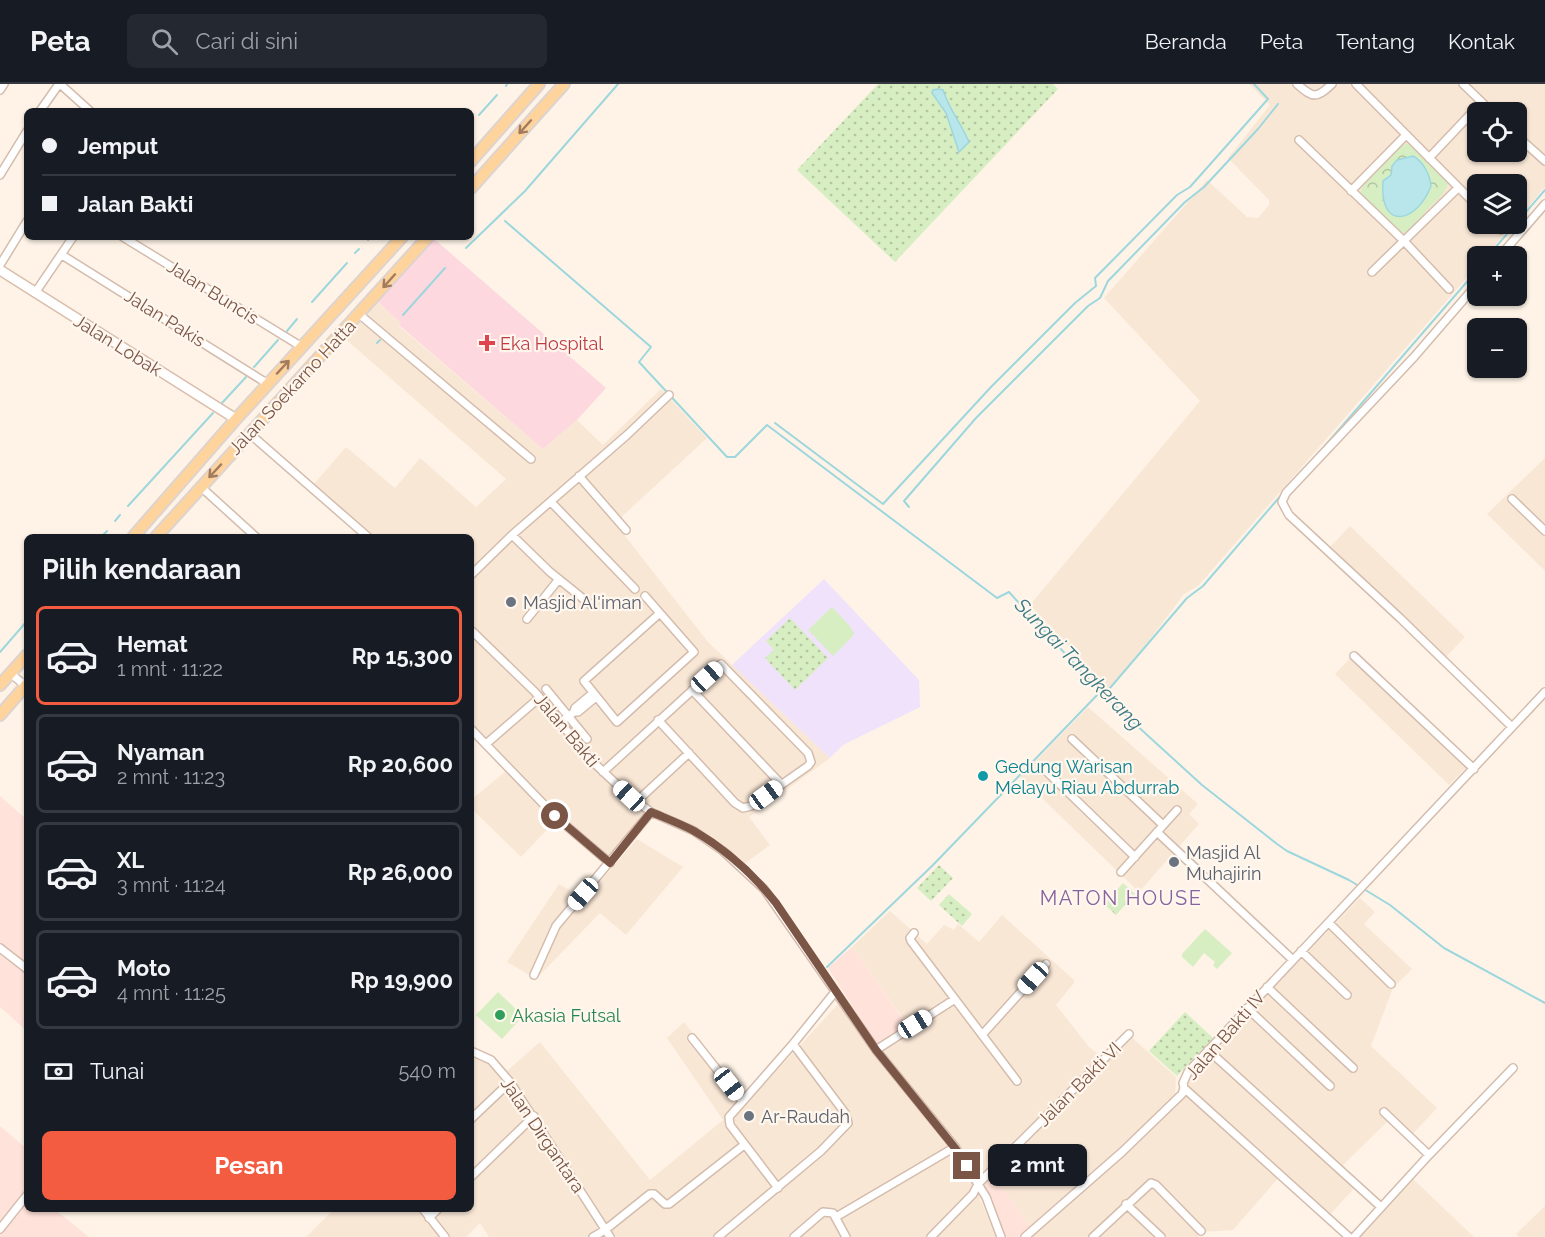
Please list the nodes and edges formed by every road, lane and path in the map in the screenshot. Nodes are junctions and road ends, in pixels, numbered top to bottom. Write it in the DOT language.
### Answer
graph roads {
  1 [pos="4,84"];
  2 [pos="60,84"];
  3 [pos="539,84"];
  4 [pos="564,84"];
  5 [pos="1297,84"];
  6 [pos="1332,84"];
  7 [pos="1356,84"];
  8 [pos="1463,84"];
  9 [pos="0,90"];
  10 [pos="525,100"];
  11 [pos="1480,102"];
  12 [pos="42,108"];
  13 [pos="87,108"];
  14 [pos="539,112"];
  15 [pos="1467,118"];
  16 [pos="1407,135"];
  17 [pos="24,136"];
  18 [pos="1299,140"];
  19 [pos="1527,145"];
  20 [pos="474,158"];
  21 [pos="1430,158"];
  22 [pos="1545,161"];
  23 [pos="0,175"];
  24 [pos="474,185"];
  25 [pos="1458,188"];
  26 [pos="1351,191"];
  27 [pos="1467,197"];
  28 [pos="1545,204"];
  29 [pos="24,226"];
  30 [pos="71,240"];
  31 [pos="128,240"];
  32 [pos="399,240"];
  33 [pos="425,240"];
  34 [pos="1404,241"];
  35 [pos="1509,246"];
  36 [pos="62,255"];
  37 [pos="0,265"];
  38 [pos="0,270"];
  39 [pos="1372,272"];
  40 [pos="1449,289"];
  41 [pos="35,293"];
  42 [pos="1467,296"];
  43 [pos="359,314"];
  44 [pos="302,347"];
  45 [pos="268,384"];
  46 [pos="669,394"];
  47 [pos="236,419"];
  48 [pos="250,434"];
  49 [pos="531,459"];
  50 [pos="579,476"];
  51 [pos="201,487"];
  52 [pos="1512,499"];
  53 [pos="551,502"];
  54 [pos="626,530"];
  55 [pos="1545,531"];
  56 [pos="136,534"];
  57 [pos="159,534"];
  58 [pos="253,534"];
  59 [pos="365,534"];
  60 [pos="512,535"];
  61 [pos="474,572"];
  62 [pos="559,579"];
  63 [pos="635,589"];
  64 [pos="645,596"];
  65 [pos="591,605"];
  66 [pos="660,613"];
  67 [pos="527,619"];
  68 [pos="474,633"];
  69 [pos="1354,656"];
  70 [pos="24,658"];
  71 [pos="10,673"];
  72 [pos="24,684"];
  73 [pos="0,685"];
  74 [pos="24,688"];
  75 [pos="546,689"];
  76 [pos="692,690"];
  77 [pos="1545,692"];
  78 [pos="595,695"];
  79 [pos="539,698"];
  80 [pos="571,714"];
  81 [pos="0,715"];
  82 [pos="658,720"];
  83 [pos="561,722"];
  84 [pos="1512,727"];
  85 [pos="474,732"];
  86 [pos="587,739"];
  87 [pos="1072,739"];
  88 [pos="486,744"];
  89 [pos="689,753"];
  90 [pos="1044,769"];
  91 [pos="1474,769"];
  92 [pos="603,772"];
  93 [pos="781,784"];
  94 [pos="636,802"];
  95 [pos="1177,810"];
  96 [pos="651,812"];
  97 [pos="1163,825"];
  98 [pos="1157,832"];
  99 [pos="1135,857"];
  100 [pos="610,863"];
  101 [pos="1121,872"];
  102 [pos="1329,923"];
  103 [pos="914,933"];
  104 [pos="0,948"];
  105 [pos="1301,951"];
  106 [pos="1293,960"];
  107 [pos="1046,963"];
  108 [pos="24,967"];
  109 [pos="534,975"];
  110 [pos="1392,984"];
  111 [pos="1267,987"];
  112 [pos="835,992"];
  113 [pos="1347,995"];
  114 [pos="955,999"];
  115 [pos="1247,1008"];
  116 [pos="1129,1034"];
  117 [pos="982,1035"];
  118 [pos="692,1038"];
  119 [pos="793,1044"];
  120 [pos="876,1050"];
  121 [pos="1208,1050"];
  122 [pos="474,1052"];
  123 [pos="1353,1068"];
  124 [pos="1513,1068"];
  125 [pos="1017,1081"];
  126 [pos="510,1082"];
  127 [pos="1330,1086"];
  128 [pos="1184,1088"];
  129 [pos="742,1101"];
  130 [pos="1384,1112"];
  131 [pos="474,1116"];
  132 [pos="534,1116"];
  133 [pos="744,1145"];
  134 [pos="955,1148"];
  135 [pos="1429,1155"];
  136 [pos="474,1174"];
  137 [pos="978,1184"];
  138 [pos="778,1188"];
  139 [pos="24,1199"];
  140 [pos="1126,1204"];
  141 [pos="1381,1207"];
  142 [pos="425,1212"];
  143 [pos="435,1212"];
  144 [pos="836,1217"];
  145 [pos="429,1218"];
  146 [pos="0,1228"];
  147 [pos="605,1230"];
  148 [pos="1201,1231"];
  149 [pos="445,1237"];
  150 [pos="592,1237"];
  151 [pos="610,1237"];
  152 [pos="718,1237"];
  153 [pos="795,1237"];
  154 [pos="846,1237"];
  155 [pos="931,1237"];
  156 [pos="1001,1237"];
  157 [pos="1025,1237"];
  158 [pos="1093,1237"];
  159 [pos="1161,1237"];
  160 [pos="1349,1237"];
  161 [pos="1354,1237"];
  1 -- 9 [label="street"];
  2 -- 12 [label="street"];
  2 -- 13 [label="street"];
  3 -- 10 [label="main road"];
  4 -- 14 [label="main road"];
  5 -- 6 [label="street"];
  7 -- 16 [label="street"];
  8 -- 11 [label="street"];
  10 -- 14 [label="main road"];
  10 -- 20 [label="main road"];
  14 -- 24 [label="main road, one-way"];
  15 -- 21 [label="street"];
  16 -- 21 [label="street"];
  16 -- 26 [label="street"];
  17 -- 23 [label="street"];
  18 -- 26 [label="street"];
  19 -- 22 [label="street"];
  21 -- 25 [label="street"];
  25 -- 27 [label="street"];
  25 -- 34 [label="street"];
  26 -- 34 [label="street"];
  28 -- 35 [label="street"];
  29 -- 37 [label="street"];
  30 -- 36 [label="street"];
  31 -- 44 [label="street, Jalan Buncis"];
  32 -- 44 [label="main road, Jalan Soekarno Hatta"];
  33 -- 43 [label="main road, Jalan Soekarno Hatta, one-way"];
  34 -- 39 [label="street"];
  34 -- 40 [label="street"];
  36 -- 41 [label="street"];
  36 -- 45 [label="street, Jalan Pakis"];
  38 -- 41 [label="main road, Jalan Lobak"];
  41 -- 47 [label="main road, Jalan Lobak"];
  42 -- 84 [label="street"];
  43 -- 48 [label="main road, Jalan Soekarno Hatta"];
  43 -- 49 [label="street"];
  45 -- 44 [label="main road, Jalan Soekarno Hatta, one-way"];
  45 -- 47 [label="main road, Jalan Soekarno Hatta"];
  46 -- 50 [label="street"];
  47 -- 56 [label="main road, Jalan Soekarno Hatta"];
  48 -- 51 [label="main road, Jalan Soekarno Hatta, one-way"];
  48 -- 59 [label="street"];
  50 -- 53 [label="street"];
  50 -- 54 [label="street"];
  51 -- 57 [label="main road, Jalan Soekarno Hatta"];
  51 -- 58 [label="street"];
  52 -- 55 [label="street"];
  53 -- 60 [label="street"];
  53 -- 63 [label="street"];
  60 -- 61 [label="street"];
  60 -- 62 [label="street"];
  62 -- 65 [label="street"];
  62 -- 67 [label="street"];
  64 -- 66 [label="street"];
  66 -- 78 [label="street"];
  66 -- 78 [label="street"];
  68 -- 79 [label="street, Jalan Bakti"];
  69 -- 91 [label="street"];
  70 -- 71 [label="main road"];
  71 -- 72 [label="street"];
  71 -- 73 [label="main road"];
  74 -- 81 [label="main road"];
  75 -- 80 [label="street"];
  76 -- 82 [label="street"];
  76 -- 93 [label="street"];
  76 -- 93 [label="street"];
  77 -- 84 [label="street"];
  78 -- 80 [label="street"];
  79 -- 83 [label="street, Jalan Bakti"];
  79 -- 88 [label="street"];
  80 -- 83 [label="street"];
  80 -- 86 [label="street"];
  82 -- 89 [label="street"];
  82 -- 92 [label="street"];
  83 -- 92 [label="street, Jalan Bakti"];
  84 -- 91 [label="street"];
  85 -- 88 [label="street"];
  87 -- 97 [label="street"];
  88 -- 100 [label="street"];
  89 -- 93 [label="street"];
  89 -- 94 [label="street"];
  90 -- 99 [label="street"];
  91 -- 102 [label="street, Jalan Bakti IV"];
  92 -- 94 [label="street, Jalan Bakti"];
  94 -- 96 [label="street, Jalan Bakti"];
  95 -- 97 [label="street"];
  96 -- 100 [label="street"];
  96 -- 112 [label="street, Jalan Bakti"];
  97 -- 98 [label="street"];
  98 -- 99 [label="street"];
  98 -- 106 [label="street"];
  99 -- 101 [label="street"];
  100 -- 109 [label="street"];
  102 -- 105 [label="street, Jalan Bakti IV"];
  102 -- 110 [label="street"];
  103 -- 114 [label="street"];
  104 -- 108 [label="street"];
  105 -- 106 [label="street, Jalan Bakti IV"];
  105 -- 113 [label="street"];
  106 -- 111 [label="street, Jalan Bakti IV"];
  107 -- 117 [label="street"];
  111 -- 115 [label="street, Jalan Bakti IV"];
  111 -- 123 [label="street"];
  112 -- 119 [label="street"];
  112 -- 120 [label="street, Jalan Bakti"];
  114 -- 117 [label="street"];
  114 -- 120 [label="street"];
  115 -- 121 [label="street, Jalan Bakti IV"];
  115 -- 127 [label="street"];
  116 -- 137 [label="street, Jalan Bakti VI"];
  117 -- 125 [label="street"];
  118 -- 129 [label="street"];
  119 -- 129 [label="street"];
  119 -- 138 [label="street"];
  120 -- 134 [label="street, Jalan Bakti"];
  121 -- 128 [label="street, Jalan Bakti IV"];
  121 -- 141 [label="street"];
  122 -- 126 [label="street, Jalan Dirgantara"];
  124 -- 135 [label="street"];
  126 -- 131 [label="street"];
  126 -- 132 [label="street, Jalan Dirgantara"];
  128 -- 157 [label="street, Jalan Bakti IV"];
  128 -- 160 [label="street"];
  129 -- 133 [label="street"];
  130 -- 135 [label="street"];
  132 -- 136 [label="street"];
  132 -- 147 [label="street, Jalan Dirgantara"];
  133 -- 138 [label="street"];
  133 -- 147 [label="street"];
  134 -- 137 [label="street, Jalan Bakti"];
  134 -- 144 [label="street"];
  135 -- 141 [label="street"];
  137 -- 155 [label="street, Jalan Bakti VI"];
  137 -- 156 [label="street, Jalan Bakti"];
  138 -- 152 [label="street"];
  139 -- 146 [label="street"];
  140 -- 148 [label="street"];
  140 -- 158 [label="street"];
  140 -- 159 [label="street"];
  141 -- 161 [label="street"];
  142 -- 145 [label="street"];
  143 -- 145 [label="street"];
  144 -- 153 [label="street"];
  144 -- 154 [label="street"];
  145 -- 149 [label="street"];
  147 -- 150 [label="street"];
  147 -- 151 [label="street, Jalan Dirgantara"];
}
